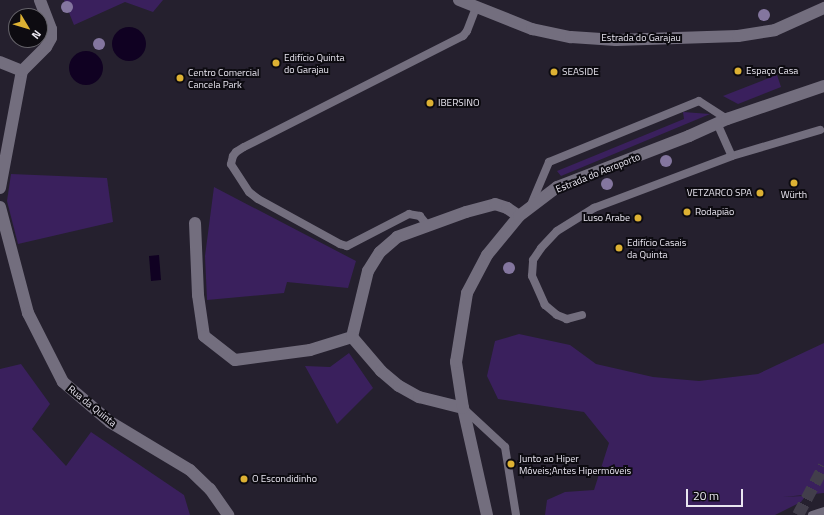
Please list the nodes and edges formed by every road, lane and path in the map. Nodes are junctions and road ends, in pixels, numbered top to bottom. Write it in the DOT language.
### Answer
graph roads {
  1 [pos="40,0"];
  2 [pos="460,0"];
  3 [pos="476,7"];
  4 [pos="824,8"];
  5 [pos="0,62"];
  6 [pos="22,71"];
  7 [pos="824,86"];
  8 [pos="722,121"];
  9 [pos="820,130"];
  10 [pos="732,156"];
  11 [pos="0,188"];
  12 [pos="0,207"];
  13 [pos="530,208"];
  14 [pos="519,216"];
  15 [pos="195,223"];
  16 [pos="428,226"];
  17 [pos="582,315"];
  18 [pos="352,337"];
  19 [pos="463,408"];
  20 [pos="824,512"];
  21 [pos="228,515"];
  22 [pos="487,515"];
  23 [pos="516,515"];
  24 [pos="812,515"];
  1 -- 6 [label="street"];
  2 -- 3 [label="street, Estrada do Garajau"];
  3 -- 4 [label="street, Estrada do Garajau"];
  3 -- 16 [label="lane"];
  5 -- 6 [label="street"];
  6 -- 11 [label="street"];
  7 -- 8 [label="street, Estrada do Aeroporto"];
  8 -- 10 [label="lane"];
  8 -- 13 [label="street, Estrada do Aeroporto"];
  8 -- 13 [label="lane"];
  9 -- 10 [label="lane"];
  10 -- 17 [label="lane"];
  12 -- 21 [label="street, Rua da Quinta"];
  13 -- 14 [label="street, Estrada do Aeroporto"];
  14 -- 16 [label="street"];
  14 -- 19 [label="street, Estrada do Aeroporto"];
  15 -- 18 [label="street"];
  16 -- 18 [label="street"];
  18 -- 19 [label="street"];
  19 -- 22 [label="street, Estrada do Aeroporto"];
  19 -- 23 [label="lane"];
  20 -- 24 [label="lane"];
}
